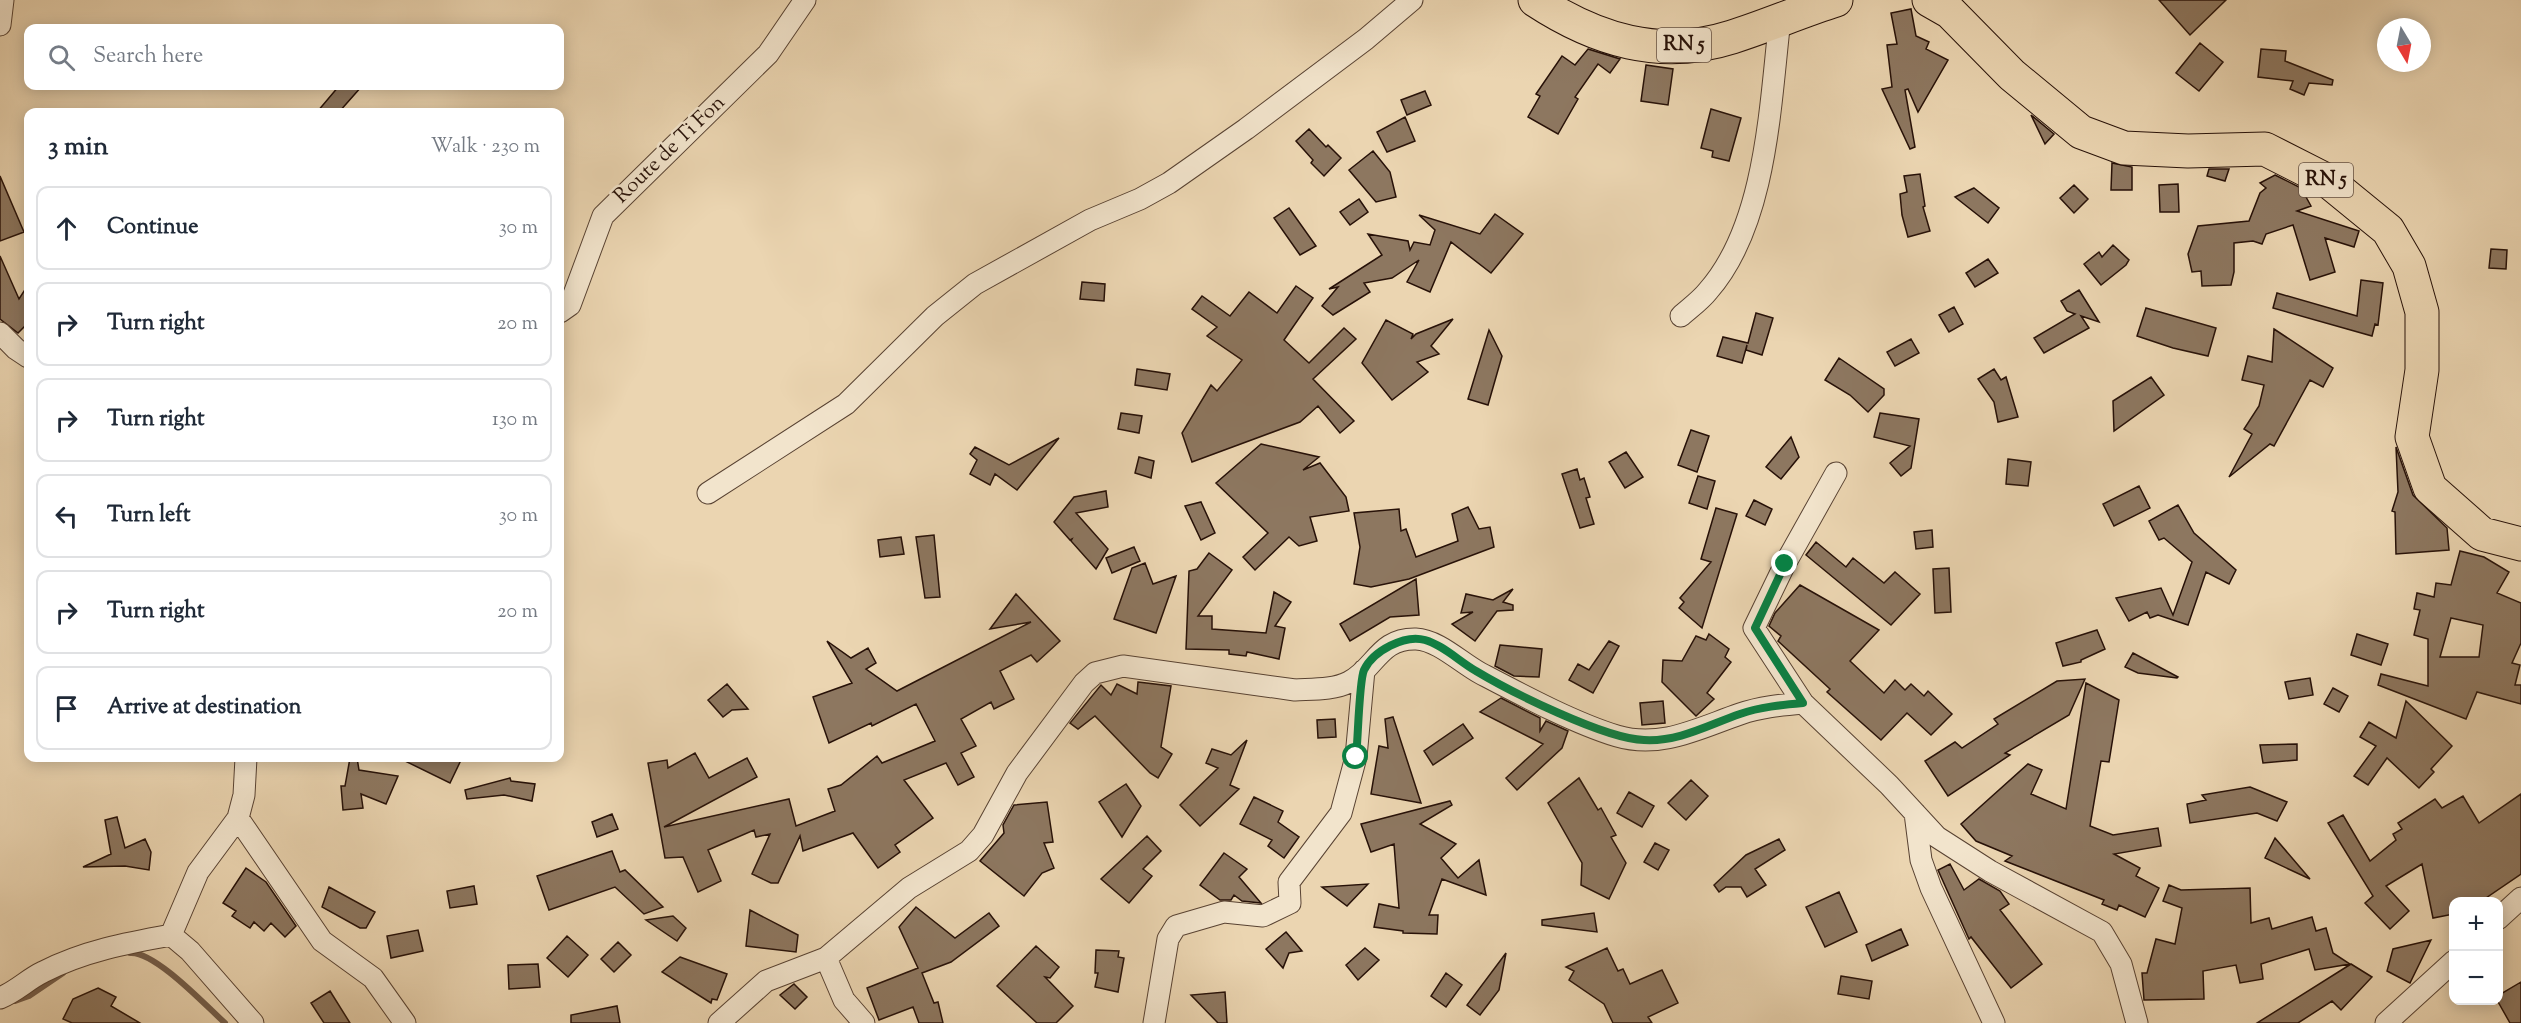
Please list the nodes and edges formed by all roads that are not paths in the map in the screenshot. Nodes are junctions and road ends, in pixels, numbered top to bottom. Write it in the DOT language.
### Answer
graph roads {
  1 [pos="3,0"];
  2 [pos="805,0"];
  3 [pos="1412,0"];
  4 [pos="1535,0"];
  5 [pos="1836,0"];
  6 [pos="1929,0"];
  7 [pos="1780,19"];
  8 [pos="0,25"];
  9 [pos="564,309"];
  10 [pos="1681,316"];
  11 [pos="0,333"];
  12 [pos="24,355"];
  13 [pos="1836,473"];
  14 [pos="708,493"];
  15 [pos="2521,544"];
  16 [pos="1364,670"];
  17 [pos="1803,703"];
  18 [pos="246,762"];
  19 [pos="1915,813"];
  20 [pos="238,818"];
  21 [pos="2521,898"];
  22 [pos="2503,915"];
  23 [pos="171,935"];
  24 [pos="826,958"];
  25 [pos="2449,966"];
  26 [pos="0,998"];
  27 [pos="253,1023"];
  28 [pos="405,1023"];
  29 [pos="718,1023"];
  30 [pos="864,1023"];
  31 [pos="1154,1023"];
  32 [pos="1994,1023"];
  33 [pos="2137,1023"];
  34 [pos="2386,1023"];
  1 -- 8 [label="street"];
  2 -- 9 [label="street, Route de Ti Fon"];
  3 -- 14 [label="street"];
  4 -- 7 [label="main road, RN 5"];
  5 -- 7 [label="main road, RN 5"];
  6 -- 15 [label="main road, RN 5"];
  7 -- 10 [label="street"];
  11 -- 12 [label="street"];
  13 -- 17 [label="street"];
  16 -- 17 [label="street"];
  16 -- 24 [label="street"];
  16 -- 31 [label="street"];
  17 -- 19 [label="street"];
  18 -- 20 [label="street"];
  19 -- 32 [label="street"];
  19 -- 33 [label="street"];
  20 -- 23 [label="street"];
  20 -- 28 [label="street"];
  21 -- 22 [label="street"];
  23 -- 26 [label="street"];
  23 -- 27 [label="street"];
  24 -- 29 [label="street"];
  24 -- 30 [label="street"];
  25 -- 34 [label="street"];
}
